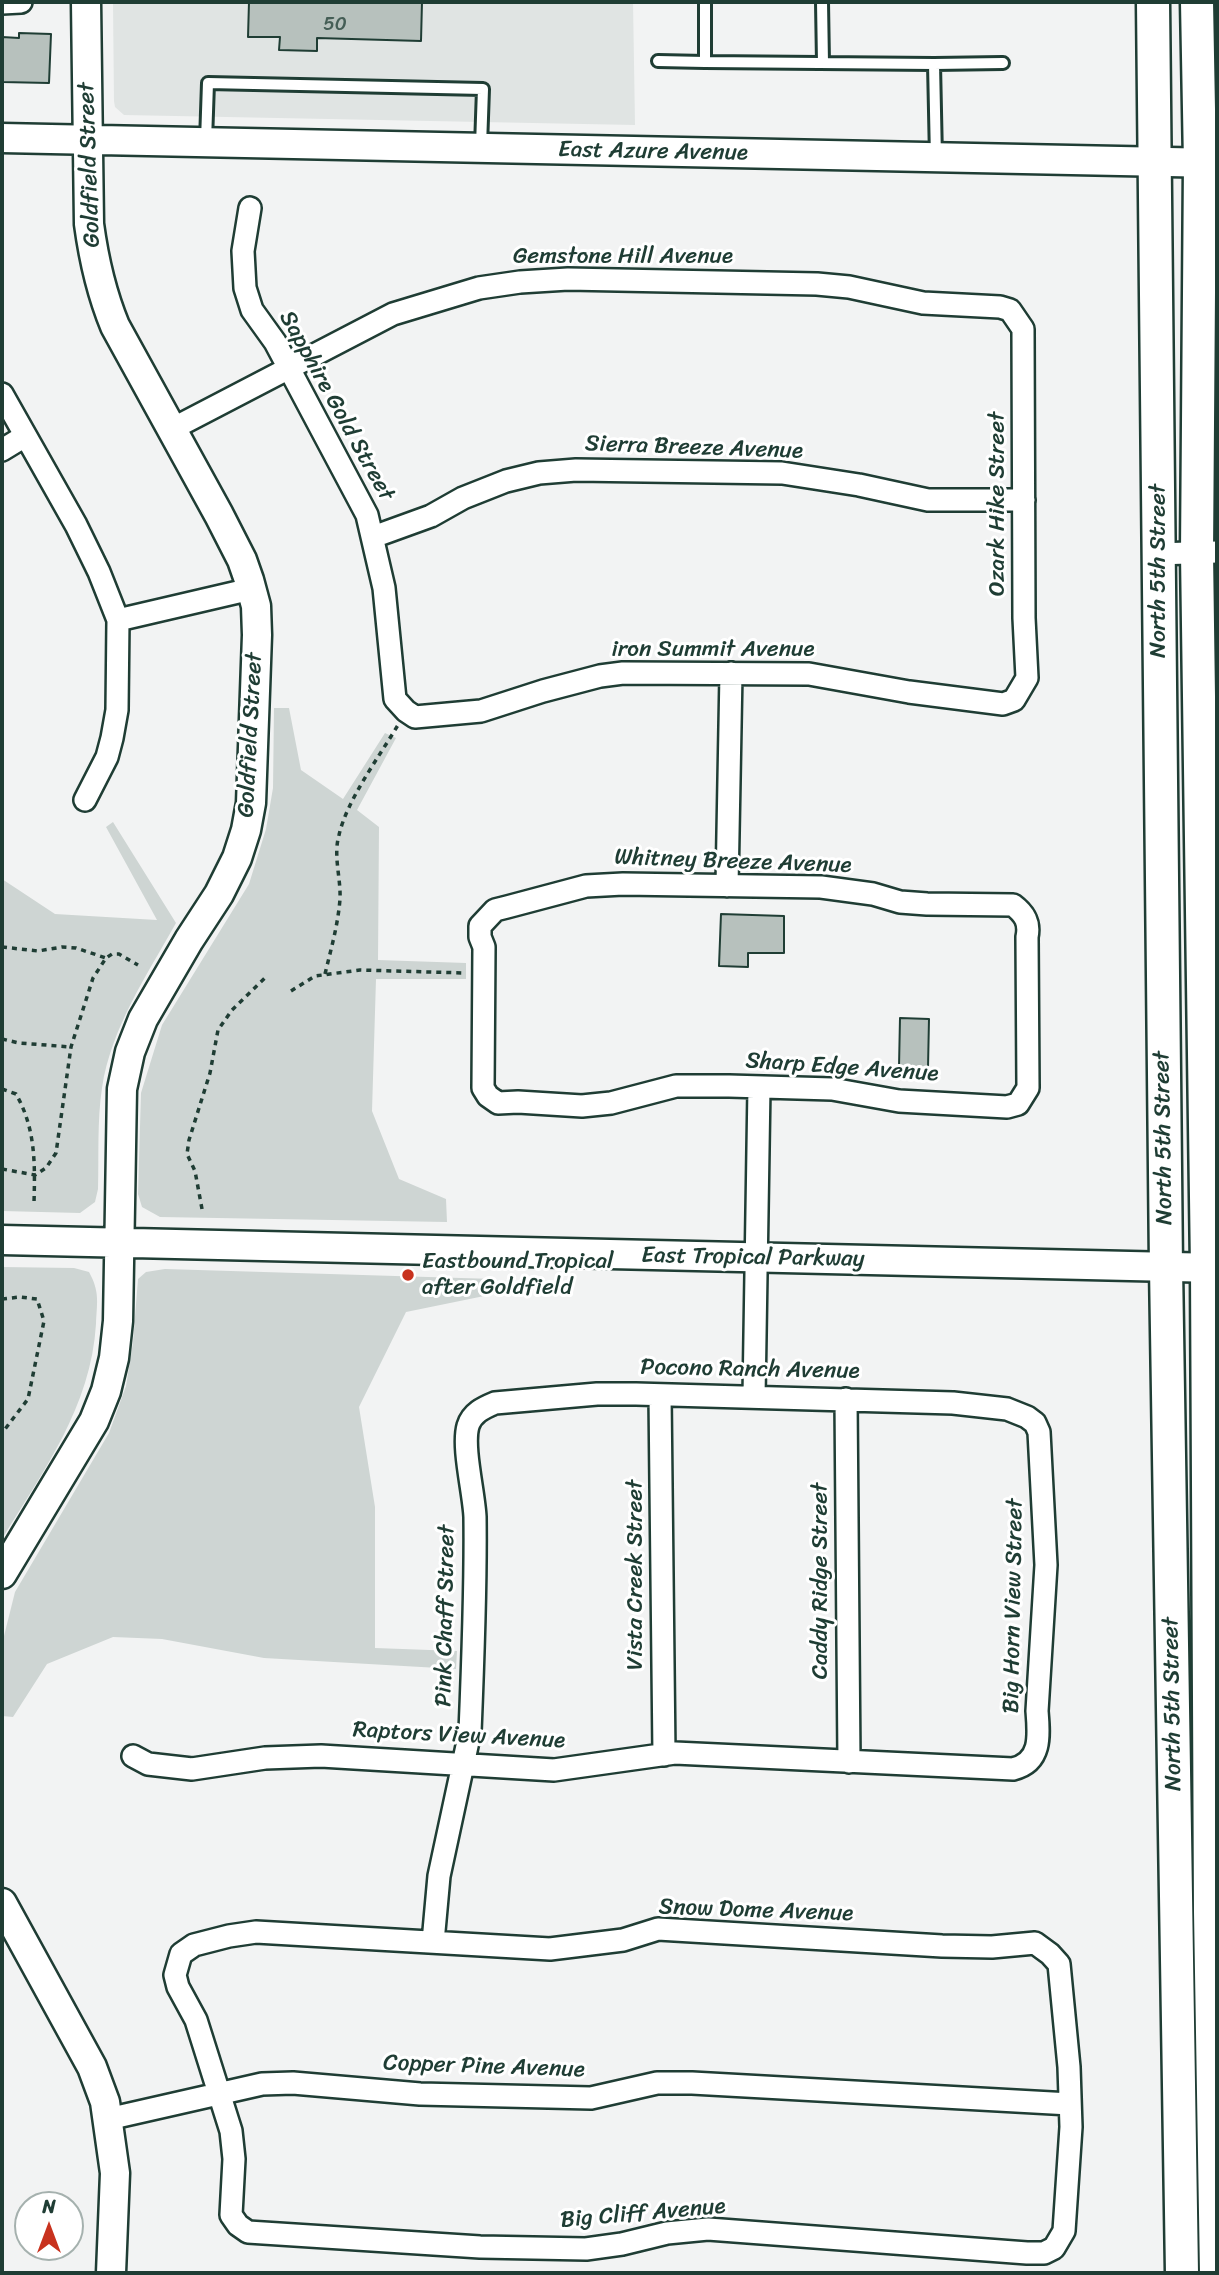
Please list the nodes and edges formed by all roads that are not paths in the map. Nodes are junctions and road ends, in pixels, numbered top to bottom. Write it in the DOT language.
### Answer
graph roads {
  1 [pos="21,2"];
  2 [pos="86,2"];
  3 [pos="705,2"];
  4 [pos="822,2"];
  5 [pos="1153,2"];
  6 [pos="1197,2"];
  7 [pos="2,3"];
  8 [pos="658,61"];
  9 [pos="705,62"];
  10 [pos="823,63"];
  11 [pos="1003,63"];
  12 [pos="934,64"];
  13 [pos="2,138"];
  14 [pos="88,140"];
  15 [pos="206,142"];
  16 [pos="480,149"];
  17 [pos="936,158"];
  18 [pos="1156,162"];
  19 [pos="1208,163"];
  20 [pos="250,208"];
  21 [pos="1015,318"];
  22 [pos="289,367"];
  23 [pos="2,394"];
  24 [pos="1207,395"];
  25 [pos="172,429"];
  26 [pos="25,436"];
  27 [pos="2,450"];
  28 [pos="1024,500"];
  29 [pos="373,537"];
  30 [pos="1207,552"];
  31 [pos="1158,554"];
  32 [pos="251,589"];
  33 [pos="118,620"];
  34 [pos="731,673"];
  35 [pos="1021,691"];
  36 [pos="406,711"];
  37 [pos="85,800"];
  38 [pos="727,886"];
  39 [pos="759,1087"];
  40 [pos="488,1096"];
  41 [pos="1023,1096"];
  42 [pos="2,1240"];
  43 [pos="120,1243"];
  44 [pos="755,1258"];
  45 [pos="1166,1268"];
  46 [pos="1212,1268"];
  47 [pos="660,1395"];
  48 [pos="754,1397"];
  49 [pos="846,1399"];
  50 [pos="474,1416"];
  51 [pos="1027,1417"];
  52 [pos="2,1574"];
  53 [pos="664,1755"];
  54 [pos="133,1756"];
  55 [pos="1032,1757"];
  56 [pos="849,1762"];
  57 [pos="464,1766"];
  58 [pos="2,1903"];
  59 [pos="1176,1911"];
  60 [pos="1214,1912"];
  61 [pos="433,1942"];
  62 [pos="219,2092"];
  63 [pos="1070,2104"];
  64 [pos="108,2119"];
  65 [pos="111,2273"];
  66 [pos="1182,2273"];
  67 [pos="1216,2273"];
  1 -- 7 [label="street"];
  2 -- 14 [label="street, Goldfield Street"];
  3 -- 9 [label="lane"];
  4 -- 10 [label="lane"];
  5 -- 18 [label="main road, North 5th Street"];
  6 -- 19 [label="main road, North 5th Street"];
  8 -- 9 [label="lane"];
  9 -- 10 [label="lane"];
  10 -- 12 [label="lane"];
  11 -- 12 [label="lane"];
  12 -- 17 [label="lane"];
  13 -- 14 [label="street, East Azure Avenue"];
  14 -- 15 [label="street, East Azure Avenue"];
  14 -- 25 [label="street, Goldfield Street"];
  15 -- 16 [label="street, East Azure Avenue"];
  15 -- 16 [label="lane"];
  16 -- 17 [label="street, East Azure Avenue"];
  17 -- 18 [label="street, East Azure Avenue"];
  18 -- 19 [label="street, East Azure Avenue"];
  18 -- 31 [label="main road, North 5th Street"];
  19 -- 24 [label="main road, North 5th Street"];
  20 -- 22 [label="street, Sapphire Gold Street"];
  21 -- 22 [label="street, Gemstone Hill Avenue"];
  21 -- 28 [label="street, Ozark Hike Street"];
  22 -- 25 [label="street, Gemstone Hill Avenue"];
  22 -- 29 [label="street, Sapphire Gold Street"];
  23 -- 26 [label="street"];
  24 -- 30 [label="main road, North 5th Street"];
  25 -- 32 [label="street, Goldfield Street"];
  26 -- 27 [label="street"];
  26 -- 33 [label="street"];
  28 -- 29 [label="street, Sierra Breeze Avenue"];
  28 -- 35 [label="street, Ozark Hike Street"];
  29 -- 36 [label="street, Sapphire Gold Street"];
  30 -- 31 [label="street"];
  30 -- 46 [label="main road, North 5th Street"];
  31 -- 45 [label="main road, North 5th Street"];
  32 -- 33 [label="street"];
  32 -- 43 [label="street, Goldfield Street"];
  33 -- 37 [label="street"];
  34 -- 35 [label="street, iron Summit Avenue"];
  34 -- 36 [label="street, iron Summit Avenue"];
  34 -- 38 [label="street"];
  38 -- 40 [label="street, Whitney Breeze Avenue"];
  38 -- 41 [label="street, Whitney Breeze Avenue"];
  39 -- 40 [label="street, Sharp Edge Avenue"];
  39 -- 41 [label="street, Sharp Edge Avenue"];
  39 -- 44 [label="street"];
  42 -- 43 [label="street, East Tropical Parkway"];
  43 -- 44 [label="street, East Tropical Parkway"];
  43 -- 52 [label="street, Goldfield Street"];
  44 -- 45 [label="street, East Tropical Parkway"];
  44 -- 48 [label="street"];
  45 -- 46 [label="street, East Tropical Parkway"];
  45 -- 59 [label="main road, North 5th Street"];
  46 -- 60 [label="main road, North 5th Street"];
  47 -- 48 [label="street, Pocono Ranch Avenue"];
  47 -- 50 [label="street, Pocono Ranch Avenue"];
  47 -- 53 [label="street, Vista Creek Street"];
  48 -- 49 [label="street, Pocono Ranch Avenue"];
  49 -- 51 [label="street, Pocono Ranch Avenue"];
  49 -- 56 [label="street, Caddy Ridge Street"];
  50 -- 57 [label="street, Pink Chaff Street"];
  51 -- 55 [label="street, Big Horn View Street"];
  53 -- 56 [label="street, Raptors View Avenue"];
  53 -- 57 [label="street, Raptors View Avenue"];
  54 -- 57 [label="street, Raptors View Avenue"];
  55 -- 56 [label="street, Raptors View Avenue"];
  57 -- 61 [label="street, Pink Chaff Street"];
  58 -- 64 [label="street"];
  59 -- 60 [label="street"];
  59 -- 66 [label="main road, North 5th Street"];
  60 -- 67 [label="main road, North 5th Street"];
  61 -- 62 [label="street, Snow Dome Avenue"];
  61 -- 63 [label="street, Snow Dome Avenue"];
  62 -- 63 [label="street, Copper Pine Avenue"];
  62 -- 63 [label="street, Big Cliff Avenue"];
  62 -- 64 [label="street, Copper Pine Avenue"];
  64 -- 65 [label="street"];
}
